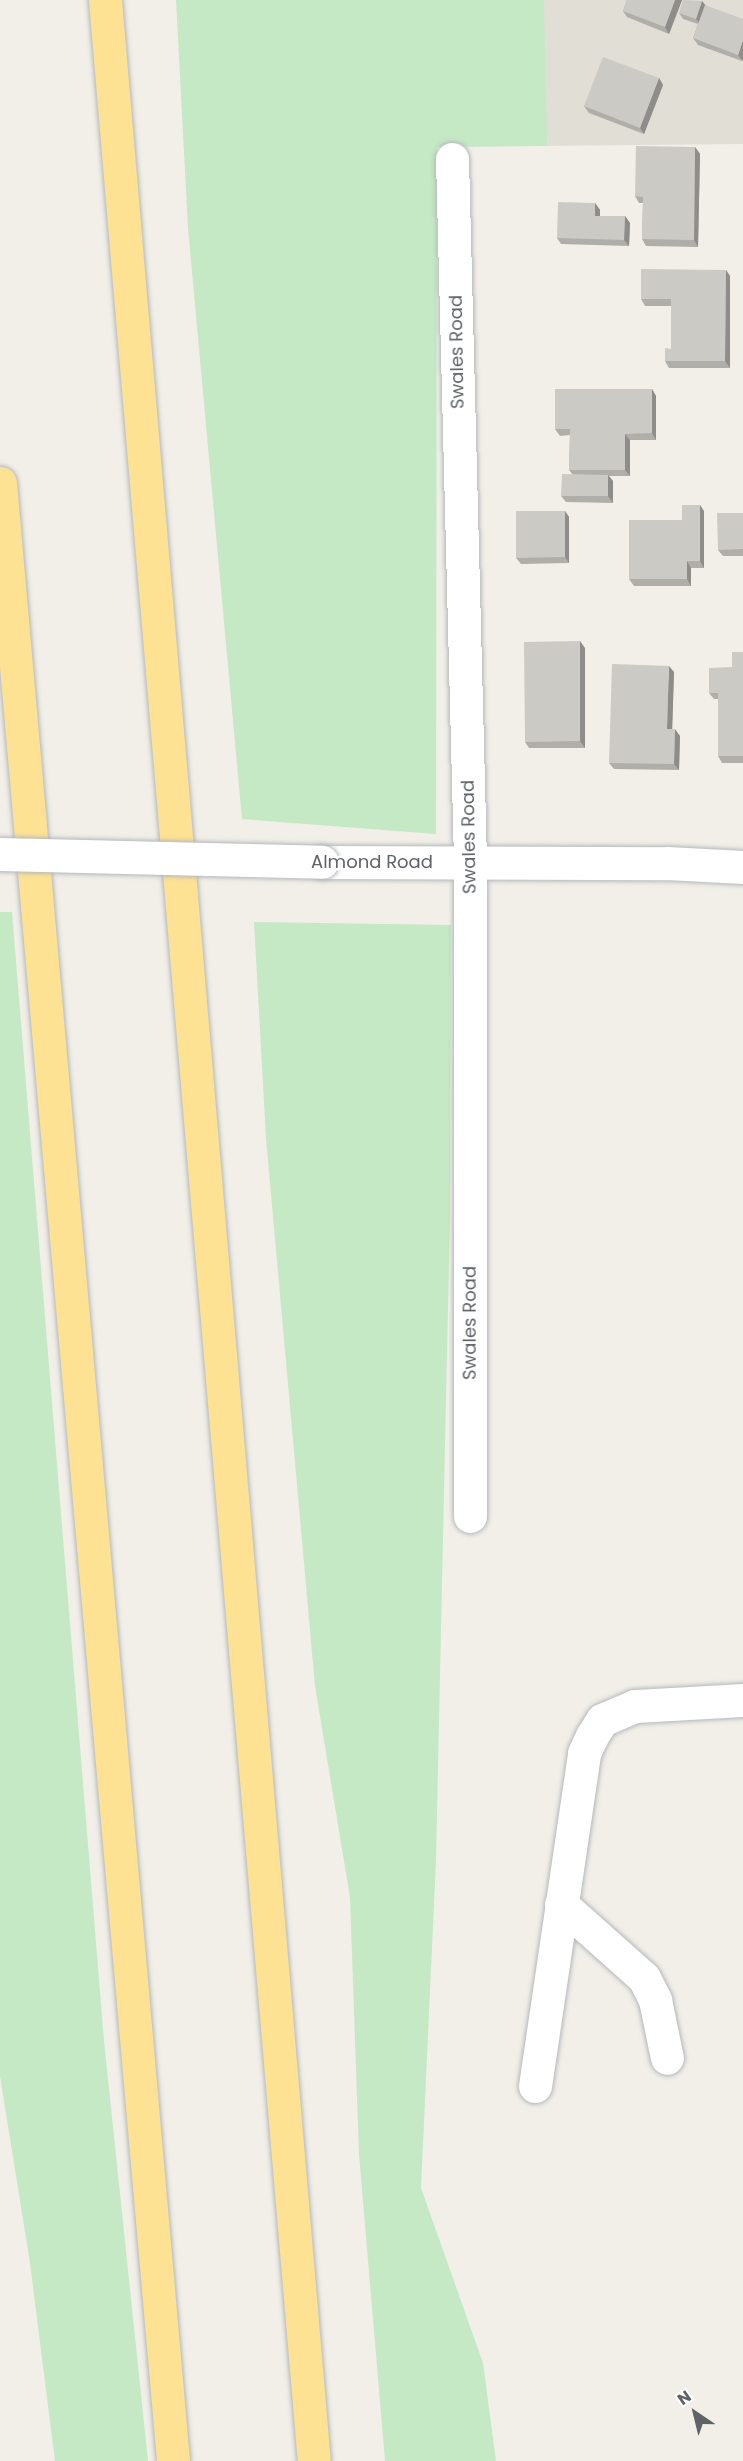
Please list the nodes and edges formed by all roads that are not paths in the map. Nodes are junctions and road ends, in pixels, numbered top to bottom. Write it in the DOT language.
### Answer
graph roads {
  1 [pos="105,0"];
  2 [pos="452,159"];
  3 [pos="0,483"];
  4 [pos="0,854"];
  5 [pos="470,861"];
  6 [pos="743,867"];
  7 [pos="470,1516"];
  8 [pos="743,1700"];
  9 [pos="561,1904"];
  10 [pos="667,2058"];
  11 [pos="535,2086"];
  12 [pos="173,2461"];
  13 [pos="314,2461"];
  1 -- 13 [label="highway"];
  2 -- 5 [label="street, Swales Road"];
  3 -- 12 [label="highway"];
  4 -- 5 [label="street, Almond Road, bridge"];
  5 -- 6 [label="street, Almond Road"];
  5 -- 7 [label="street, Swales Road"];
  8 -- 9 [label="street"];
  9 -- 10 [label="street"];
  9 -- 11 [label="street"];
}
